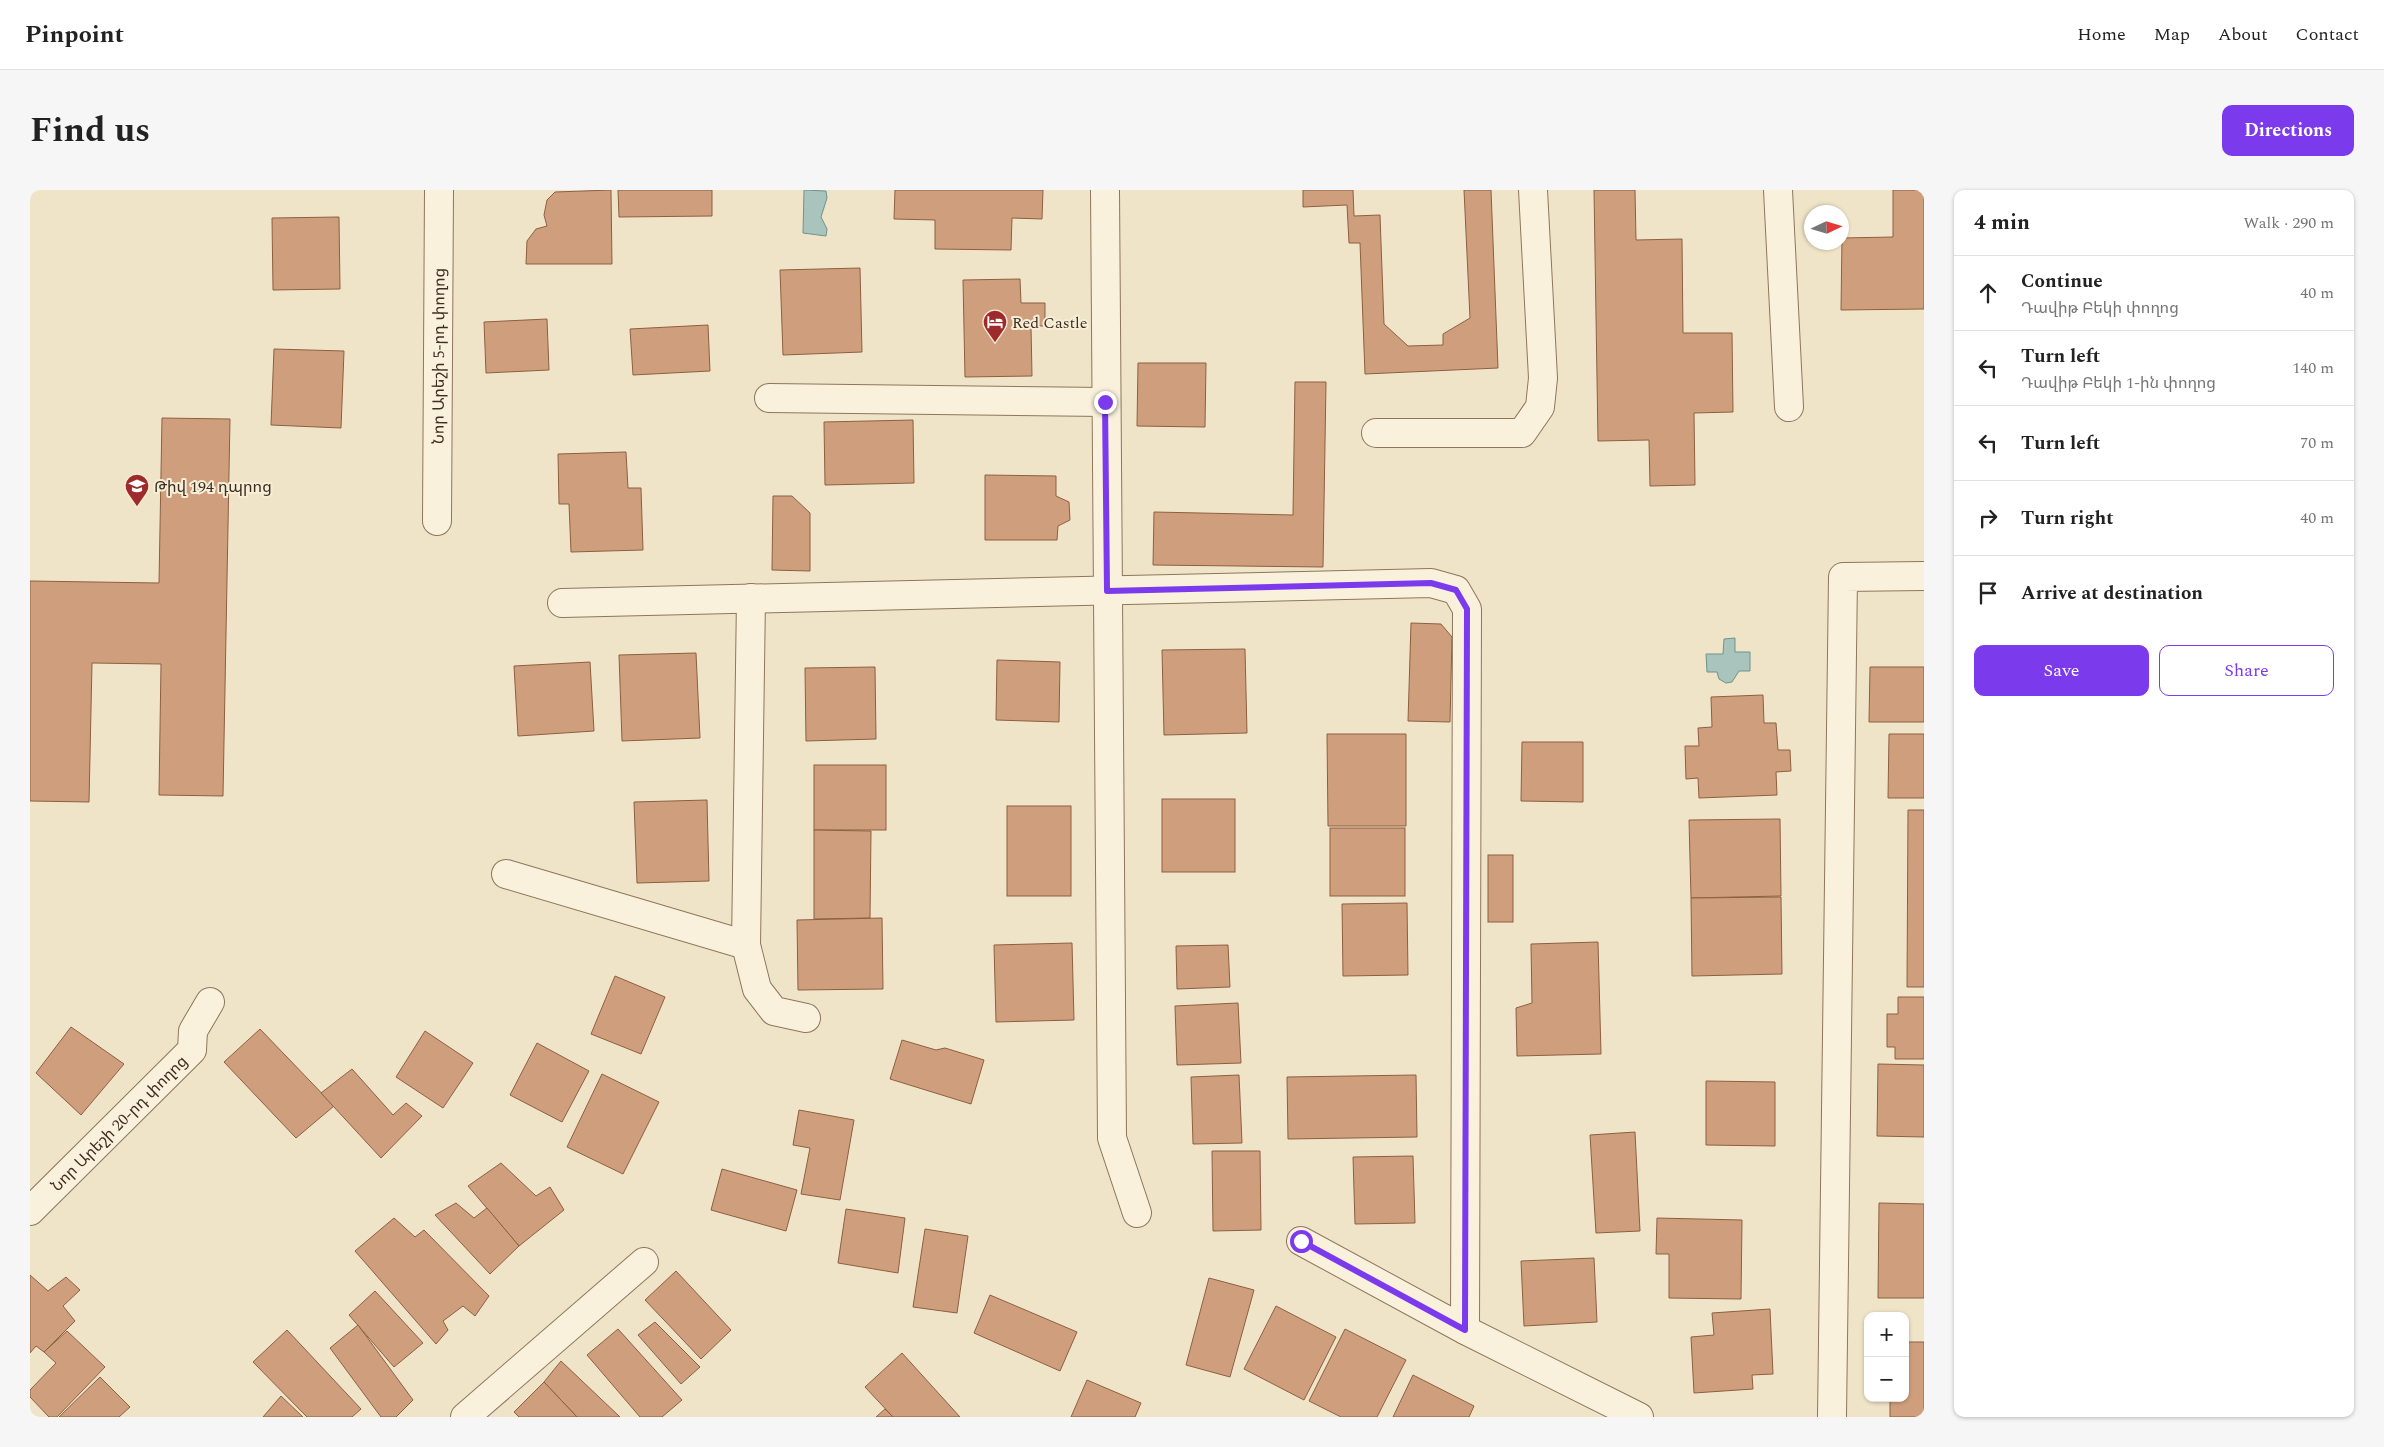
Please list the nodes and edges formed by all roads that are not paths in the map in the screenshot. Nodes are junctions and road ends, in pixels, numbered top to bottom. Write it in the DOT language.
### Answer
graph roads {
  1 [pos="439,190"];
  2 [pos="1105,190"];
  3 [pos="1533,190"];
  4 [pos="1778,190"];
  5 [pos="769,398"];
  6 [pos="1105,402"];
  7 [pos="1789,407"];
  8 [pos="1376,433"];
  9 [pos="437,521"];
  10 [pos="1924,576"];
  11 [pos="1107,591"];
  12 [pos="751,598"];
  13 [pos="562,603"];
  14 [pos="506,874"];
  15 [pos="746,945"];
  16 [pos="210,1002"];
  17 [pos="806,1018"];
  18 [pos="30,1211"];
  19 [pos="1137,1213"];
  20 [pos="1301,1241"];
  21 [pos="644,1262"];
  22 [pos="1465,1330"];
  23 [pos="465,1417"];
  24 [pos="1639,1417"];
  25 [pos="1832,1417"];
  1 -- 9 [label="street, Նոր Արեշի 5-րդ փողոց"];
  2 -- 6 [label="street"];
  3 -- 8 [label="street"];
  4 -- 7 [label="street"];
  5 -- 6 [label="street"];
  6 -- 11 [label="street"];
  10 -- 25 [label="street"];
  11 -- 12 [label="street"];
  11 -- 19 [label="street"];
  11 -- 22 [label="street"];
  12 -- 13 [label="street"];
  12 -- 15 [label="street"];
  14 -- 15 [label="street"];
  15 -- 17 [label="street"];
  16 -- 18 [label="street, Նոր Արեշի 20-րդ փողոց"];
  20 -- 22 [label="street"];
  21 -- 23 [label="street"];
  22 -- 24 [label="street"];
}
